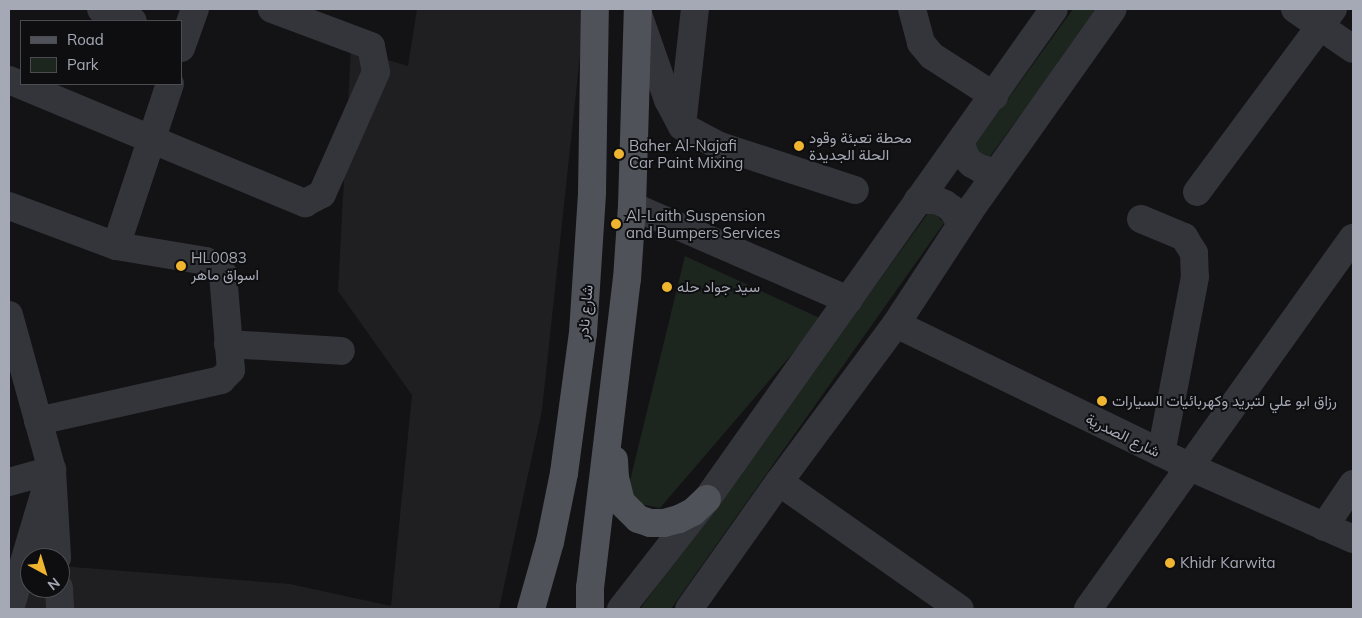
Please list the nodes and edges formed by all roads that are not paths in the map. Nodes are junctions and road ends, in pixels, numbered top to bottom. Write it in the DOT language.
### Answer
graph roads {
  1 [pos="101,9"];
  2 [pos="195,9"];
  3 [pos="272,9"];
  4 [pos="594,9"];
  5 [pos="695,9"];
  6 [pos="912,9"];
  7 [pos="1054,9"];
  8 [pos="1113,9"];
  9 [pos="1295,9"];
  10 [pos="639,12"];
  11 [pos="1326,17"];
  12 [pos="130,20"];
  13 [pos="182,43"];
  14 [pos="1353,48"];
  15 [pos="21,85"];
  16 [pos="170,85"];
  17 [pos="994,96"];
  18 [pos="682,126"];
  19 [pos="152,139"];
  20 [pos="960,142"];
  21 [pos="997,172"];
  22 [pos="855,190"];
  23 [pos="1197,192"];
  24 [pos="918,200"];
  25 [pos="9,206"];
  26 [pos="632,206"];
  27 [pos="1141,219"];
  28 [pos="961,224"];
  29 [pos="1353,238"];
  30 [pos="116,246"];
  31 [pos="848,300"];
  32 [pos="9,315"];
  33 [pos="896,324"];
  34 [pos="228,344"];
  35 [pos="341,351"];
  36 [pos="617,373"];
  37 [pos="38,421"];
  38 [pos="1161,453"];
  39 [pos="1190,467"];
  40 [pos="52,470"];
  41 [pos="9,482"];
  42 [pos="779,482"];
  43 [pos="1353,484"];
  44 [pos="707,499"];
  45 [pos="1324,527"];
  46 [pos="1353,539"];
  47 [pos="56,548"];
  48 [pos="10,609"];
  49 [pos="531,609"];
  50 [pos="590,609"];
  51 [pos="621,609"];
  52 [pos="689,609"];
  53 [pos="960,609"];
  54 [pos="1088,609"];
  1 -- 12 [label="street"];
  2 -- 13 [label="street"];
  3 -- 19 [label="street"];
  4 -- 49 [label="main road, شارع نادر"];
  5 -- 18 [label="street"];
  6 -- 17 [label="street"];
  7 -- 17 [label="street"];
  8 -- 21 [label="street"];
  9 -- 11 [label="street"];
  10 -- 18 [label="street"];
  10 -- 26 [label="main road"];
  11 -- 14 [label="street"];
  11 -- 23 [label="street"];
  15 -- 19 [label="street"];
  16 -- 19 [label="street"];
  17 -- 20 [label="street"];
  18 -- 22 [label="street"];
  19 -- 30 [label="street"];
  20 -- 21 [label="street"];
  20 -- 24 [label="street"];
  21 -- 28 [label="street"];
  24 -- 28 [label="street"];
  24 -- 31 [label="street"];
  25 -- 30 [label="street"];
  26 -- 31 [label="street"];
  26 -- 36 [label="main road"];
  27 -- 38 [label="street"];
  28 -- 33 [label="street"];
  29 -- 39 [label="street"];
  30 -- 34 [label="street"];
  31 -- 44 [label="street"];
  32 -- 37 [label="street"];
  33 -- 38 [label="street, شارع الصدرية"];
  33 -- 42 [label="street"];
  34 -- 35 [label="street"];
  34 -- 37 [label="street"];
  36 -- 44 [label="main road"];
  36 -- 50 [label="main road"];
  37 -- 40 [label="street"];
  38 -- 39 [label="street, شارع الصدرية"];
  39 -- 45 [label="street, شارع الصدرية"];
  39 -- 54 [label="street"];
  40 -- 41 [label="street"];
  40 -- 47 [label="street"];
  40 -- 48 [label="street"];
  42 -- 52 [label="street"];
  42 -- 53 [label="street"];
  43 -- 45 [label="street"];
  44 -- 51 [label="street"];
  45 -- 46 [label="street, شارع الصدرية"];
}
